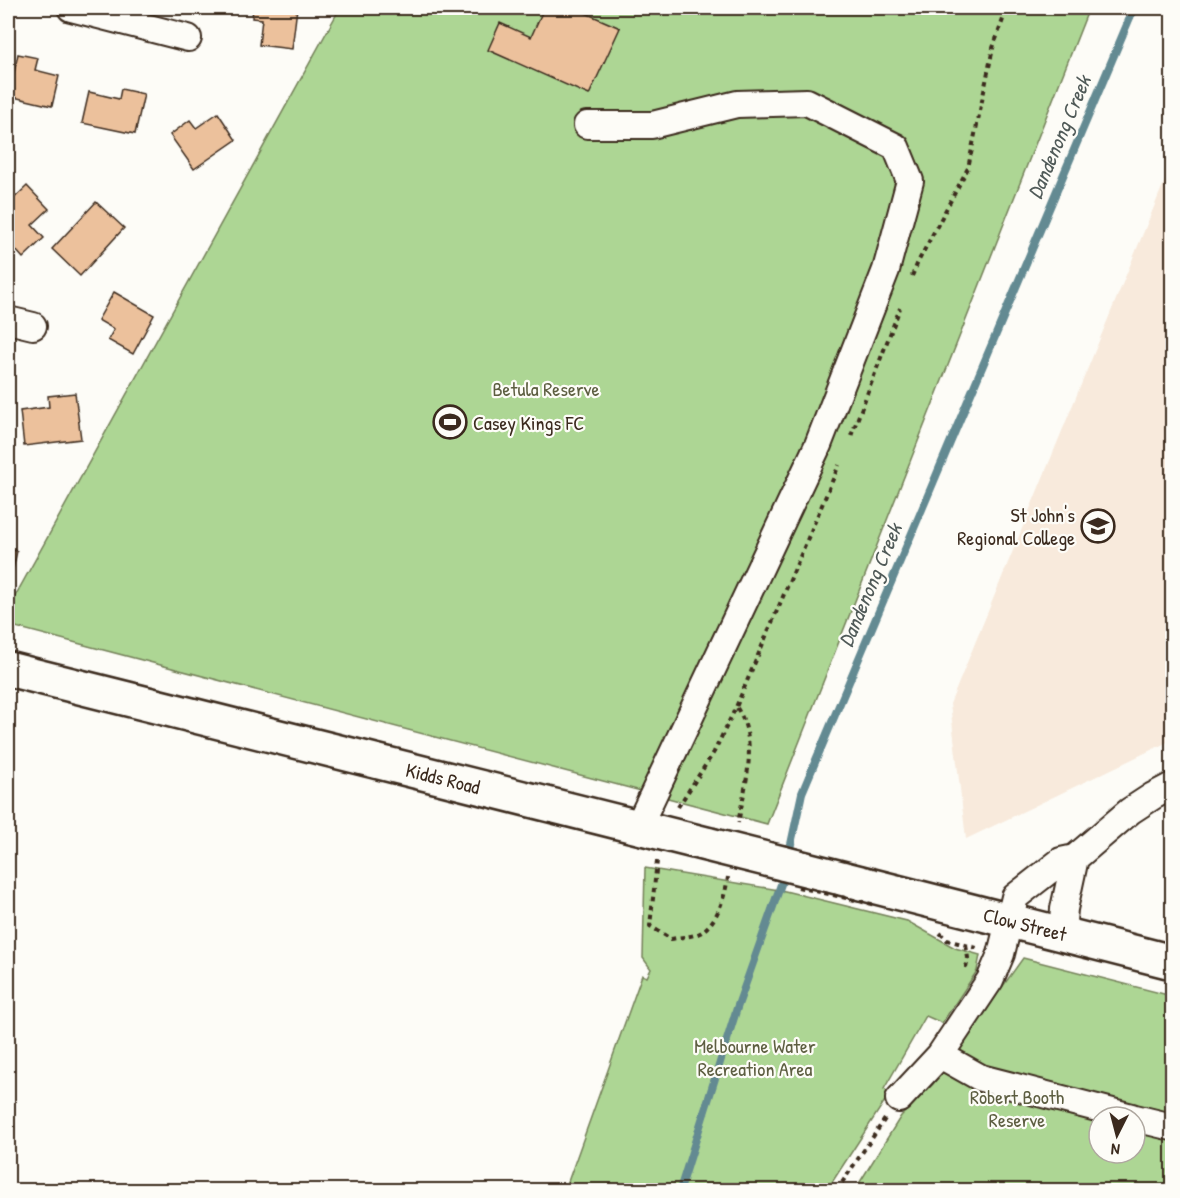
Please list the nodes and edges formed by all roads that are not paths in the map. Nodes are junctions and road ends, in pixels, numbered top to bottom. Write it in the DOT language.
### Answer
graph roads {
  1 [pos="71,8"];
  2 [pos="188,38"];
  3 [pos="587,125"];
  4 [pos="8,320"];
  5 [pos="33,326"];
  6 [pos="8,669"];
  7 [pos="1173,786"];
  8 [pos="653,831"];
  9 [pos="1075,858"];
  10 [pos="878,887"];
  11 [pos="1009,921"];
  12 [pos="1062,933"];
  13 [pos="1173,962"];
  14 [pos="940,1055"];
  15 [pos="899,1099"];
  16 [pos="1087,1105"];
  17 [pos="1147,1120"];
  18 [pos="1173,1127"];
  1 -- 2 [label="street"];
  3 -- 8 [label="street"];
  4 -- 5 [label="street"];
  6 -- 8 [label="main road, Kidds Road"];
  7 -- 9 [label="street"];
  8 -- 10 [label="main road, Kidds Road, bridge"];
  9 -- 11 [label="street"];
  9 -- 12 [label="street"];
  10 -- 11 [label="main road, Clow Street"];
  11 -- 12 [label="main road, Clow Street"];
  11 -- 14 [label="street"];
  12 -- 13 [label="main road, Clow Street"];
  14 -- 15 [label="street"];
  14 -- 16 [label="street"];
  17 -- 18 [label="street"];
}
